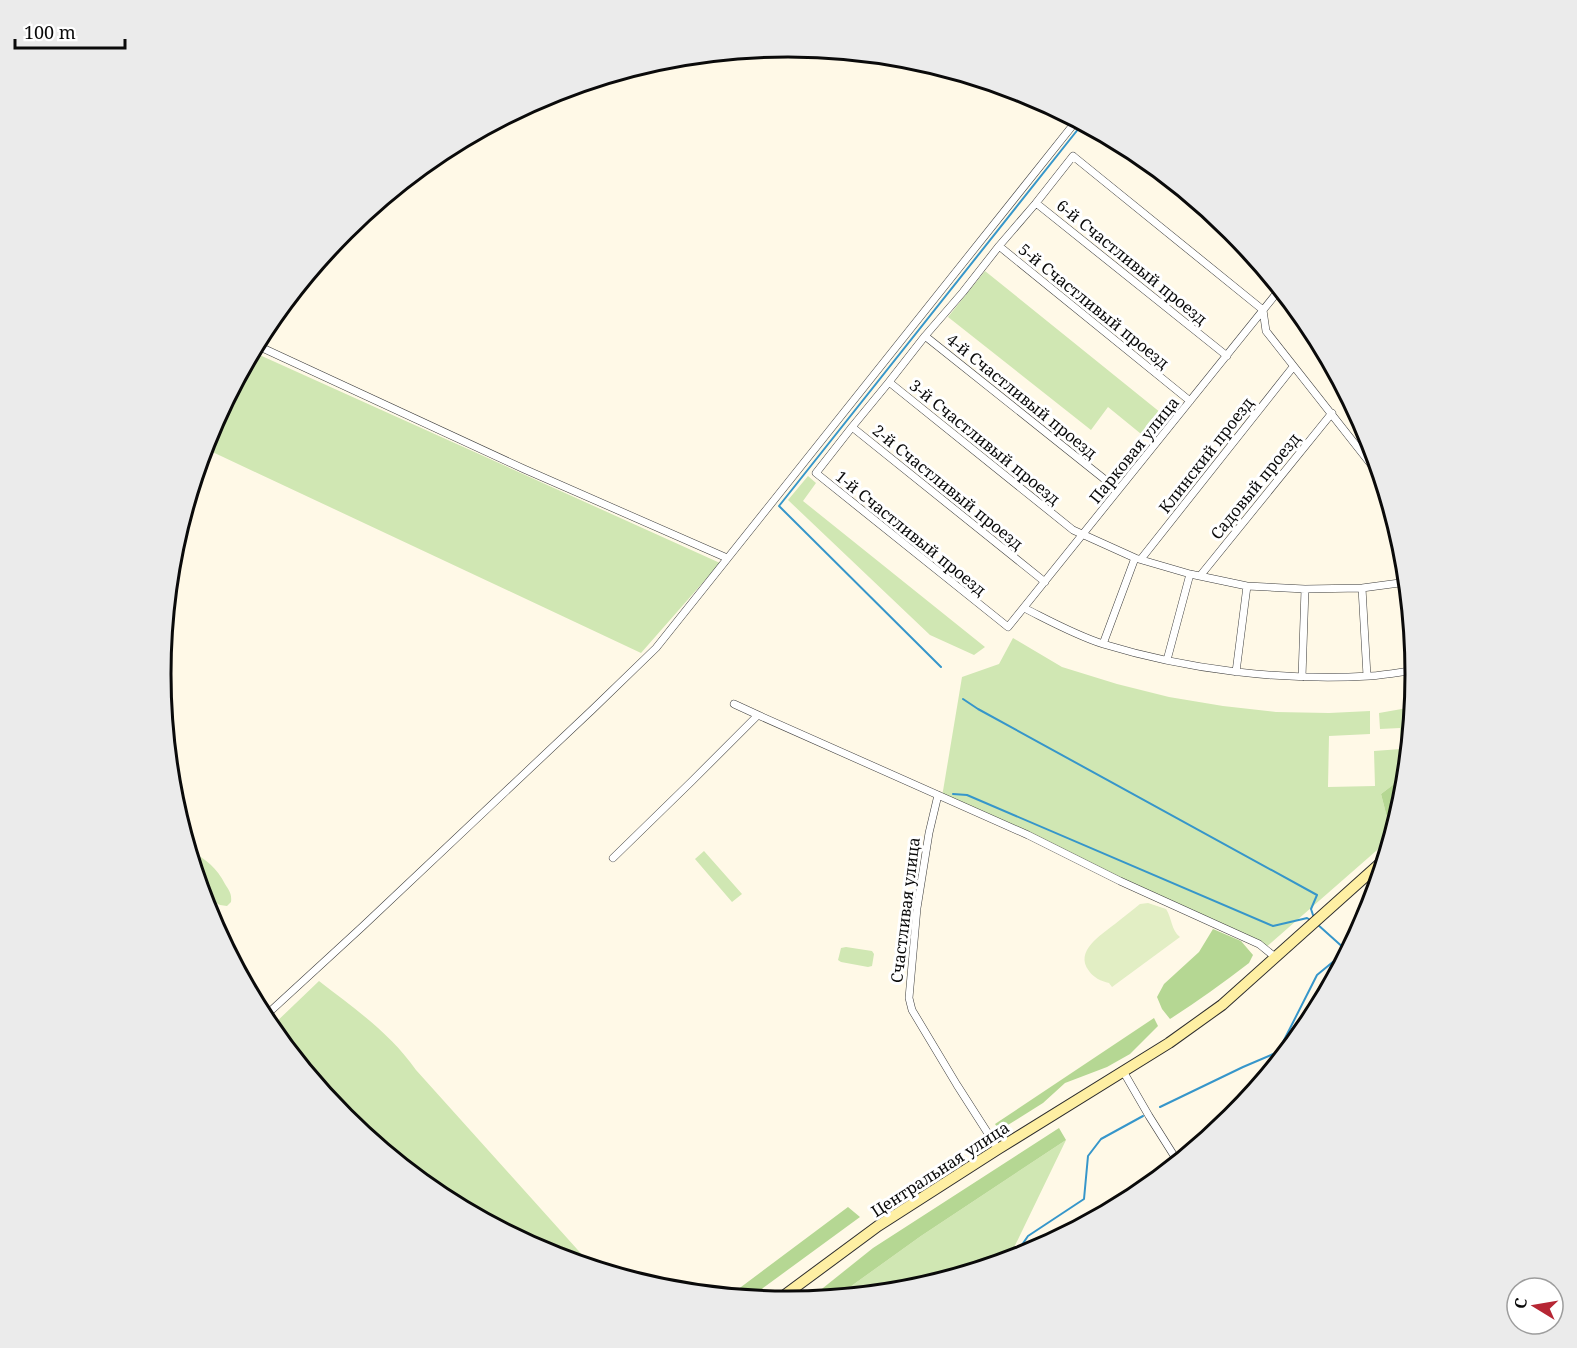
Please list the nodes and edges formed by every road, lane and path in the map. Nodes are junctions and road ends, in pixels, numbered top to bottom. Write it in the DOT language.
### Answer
graph roads {
  1 [pos="1072,127"];
  2 [pos="1036,202"];
  3 [pos="999,246"];
  4 [pos="963,292"];
  5 [pos="1275,295"];
  6 [pos="1263,310"];
  7 [pos="925,336"];
  8 [pos="264,349"];
  9 [pos="1227,356"];
  10 [pos="1293,367"];
  11 [pos="889,382"];
  12 [pos="1190,401"];
  13 [pos="1332,413"];
  14 [pos="852,427"];
  15 [pos="1366,458"];
  16 [pos="1118,490"];
  17 [pos="1083,536"];
  18 [pos="727,558"];
  19 [pos="1138,559"];
  20 [pos="1190,574"];
  21 [pos="1200,576"];
  22 [pos="1045,582"];
  23 [pos="1398,583"];
  24 [pos="1247,586"];
  25 [pos="1305,588"];
  26 [pos="1362,588"];
  27 [pos="1024,608"];
  28 [pos="1008,627"];
  29 [pos="1103,644"];
  30 [pos="1167,660"];
  31 [pos="1406,671"];
  32 [pos="1236,672"];
  33 [pos="1367,676"];
  34 [pos="1302,677"];
  35 [pos="734,704"];
  36 [pos="758,715"];
  37 [pos="938,795"];
  38 [pos="613,858"];
  39 [pos="1374,869"];
  40 [pos="1275,957"];
  41 [pos="271,1010"];
  42 [pos="1123,1071"];
  43 [pos="998,1149"];
  44 [pos="1174,1155"];
  45 [pos="790,1291"];
  1 -- 18 [label="street"];
  2 -- 3 [label="street, 6-й Счастливый проезд"];
  2 -- 6 [label="street"];
  2 -- 9 [label="street, 6-й Счастливый проезд"];
  3 -- 4 [label="street, 5-й Счастливый проезд"];
  3 -- 12 [label="street, 5-й Счастливый проезд"];
  4 -- 7 [label="street, 4-й Счастливый проезд"];
  5 -- 6 [label="street, Парковая улица"];
  6 -- 9 [label="street, Парковая улица"];
  6 -- 10 [label="street"];
  7 -- 11 [label="street, 3-й Счастливый проезд"];
  7 -- 16 [label="street, 4-й Счастливый проезд"];
  8 -- 18 [label="street"];
  9 -- 12 [label="street, Парковая улица"];
  10 -- 13 [label="street"];
  10 -- 19 [label="street, Клинский проезд"];
  11 -- 14 [label="street, 2-й Счастливый проезд"];
  11 -- 17 [label="street, 3-й Счастливый проезд"];
  12 -- 16 [label="street, Парковая улица"];
  13 -- 15 [label="street"];
  13 -- 21 [label="street, Садовый проезд"];
  14 -- 22 [label="street, 2-й Счастливый проезд"];
  14 -- 28 [label="street, 1-й Счастливый проезд"];
  16 -- 17 [label="street, Парковая улица"];
  17 -- 19 [label="street, 3-й Счастливый проезд"];
  17 -- 22 [label="street, Парковая улица"];
  18 -- 41 [label="street"];
  19 -- 20 [label="street, 3-й Счастливый проезд"];
  19 -- 29 [label="street, Клинский проезд"];
  20 -- 21 [label="street, 3-й Счастливый проезд"];
  20 -- 30 [label="street"];
  21 -- 24 [label="street, 3-й Счастливый проезд"];
  22 -- 27 [label="street, Парковая улица"];
  23 -- 26 [label="street, 3-й Счастливый проезд"];
  24 -- 25 [label="street, 3-й Счастливый проезд"];
  24 -- 32 [label="street"];
  25 -- 26 [label="street, 3-й Счастливый проезд"];
  25 -- 34 [label="street"];
  26 -- 33 [label="street"];
  27 -- 28 [label="street, Парковая улица"];
  27 -- 29 [label="street"];
  29 -- 30 [label="street"];
  30 -- 32 [label="street"];
  31 -- 33 [label="street"];
  32 -- 34 [label="street"];
  33 -- 34 [label="street"];
  35 -- 36 [label="street"];
  36 -- 37 [label="street"];
  36 -- 38 [label="street"];
  37 -- 40 [label="street"];
  37 -- 43 [label="street, Счастливая улица"];
  39 -- 40 [label="main road, Центральная улица"];
  40 -- 42 [label="main road, Центральная улица"];
  42 -- 43 [label="main road, Центральная улица"];
  42 -- 44 [label="street"];
  43 -- 45 [label="main road, Центральная улица"];
}
